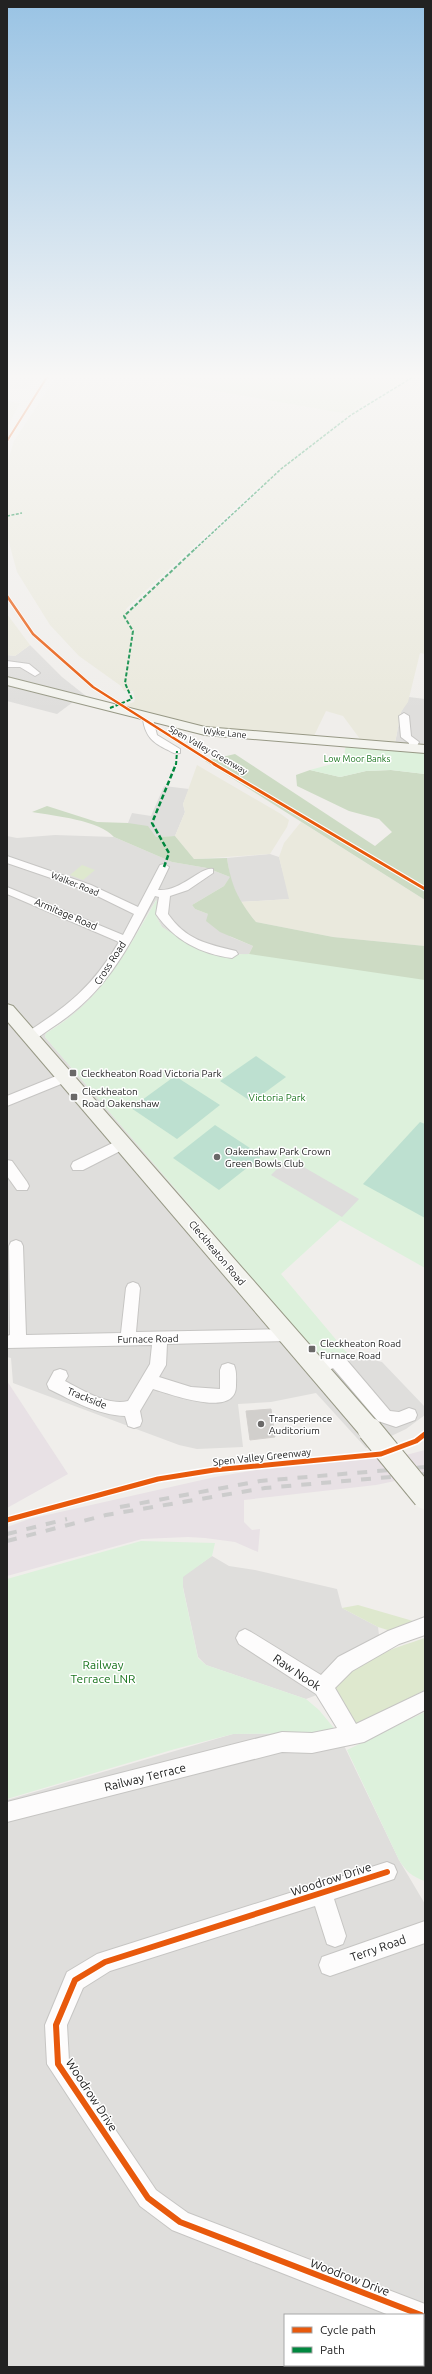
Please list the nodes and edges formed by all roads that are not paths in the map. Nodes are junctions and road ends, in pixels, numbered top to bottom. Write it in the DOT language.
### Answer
graph roads {
  1 [pos="7,664"];
  2 [pos="35,673"];
  3 [pos="7,681"];
  4 [pos="404,716"];
  5 [pos="148,719"];
  6 [pos="418,748"];
  7 [pos="177,751"];
  8 [pos="7,859"];
  9 [pos="164,867"];
  10 [pos="209,871"];
  11 [pos="7,890"];
  12 [pos="151,892"];
  13 [pos="165,895"];
  14 [pos="142,913"];
  15 [pos="125,940"];
  16 [pos="232,954"];
  17 [pos="10,1018"];
  18 [pos="30,1036"];
  19 [pos="66,1077"];
  20 [pos="7,1101"];
  21 [pos="123,1143"];
  22 [pos="7,1166"];
  23 [pos="78,1166"];
  24 [pos="22,1186"];
  25 [pos="16,1246"];
  26 [pos="132,1288"];
  27 [pos="288,1335"];
  28 [pos="160,1338"];
  29 [pos="128,1339"];
  30 [pos="12,1342"];
  31 [pos="318,1369"];
  32 [pos="228,1370"];
  33 [pos="60,1376"];
  34 [pos="149,1381"];
  35 [pos="409,1415"];
  36 [pos="425,1497"];
  37 [pos="425,1626"];
  38 [pos="245,1638"];
  39 [pos="323,1687"];
  40 [pos="425,1700"];
  41 [pos="352,1736"];
  42 [pos="7,1812"];
  43 [pos="387,1872"];
  44 [pos="321,1893"];
  45 [pos="425,1932"];
  46 [pos="335,1936"];
  47 [pos="330,1965"];
  48 [pos="418,2314"];
  1 -- 2 [label="street"];
  3 -- 5 [label="street, Wyke Lane"];
  4 -- 6 [label="street"];
  5 -- 6 [label="street, Wyke Lane"];
  5 -- 7 [label="street"];
  8 -- 14 [label="street, Walker Road"];
  9 -- 12 [label="street, Cross Road"];
  10 -- 13 [label="street"];
  11 -- 15 [label="street, Armitage Road"];
  12 -- 13 [label="street"];
  12 -- 14 [label="street, Cross Road"];
  13 -- 16 [label="street"];
  14 -- 15 [label="street, Cross Road"];
  15 -- 18 [label="street, Cross Road"];
  17 -- 18 [label="street, Cleckheaton Road"];
  18 -- 19 [label="street, Cleckheaton Road"];
  19 -- 20 [label="street"];
  19 -- 21 [label="street, Cleckheaton Road"];
  21 -- 23 [label="street"];
  21 -- 27 [label="street, Cleckheaton Road"];
  22 -- 24 [label="street"];
  25 -- 30 [label="street"];
  26 -- 29 [label="street"];
  27 -- 28 [label="street, Furnace Road"];
  27 -- 31 [label="street, Cleckheaton Road"];
  28 -- 29 [label="street, Furnace Road"];
  28 -- 34 [label="street, Trackside"];
  29 -- 30 [label="street, Furnace Road"];
  31 -- 35 [label="street"];
  31 -- 36 [label="street, Cleckheaton Road, bridge"];
  32 -- 34 [label="street"];
  33 -- 34 [label="street, Trackside"];
  37 -- 39 [label="street"];
  38 -- 39 [label="street, Raw Nook"];
  39 -- 41 [label="street, Raw Nook"];
  40 -- 41 [label="street, Railway Terrace"];
  41 -- 42 [label="street, Railway Terrace"];
  43 -- 44 [label="street, Woodrow Drive"];
  44 -- 46 [label="street"];
  44 -- 48 [label="street, Woodrow Drive"];
  45 -- 47 [label="street, Terry Road"];
}
